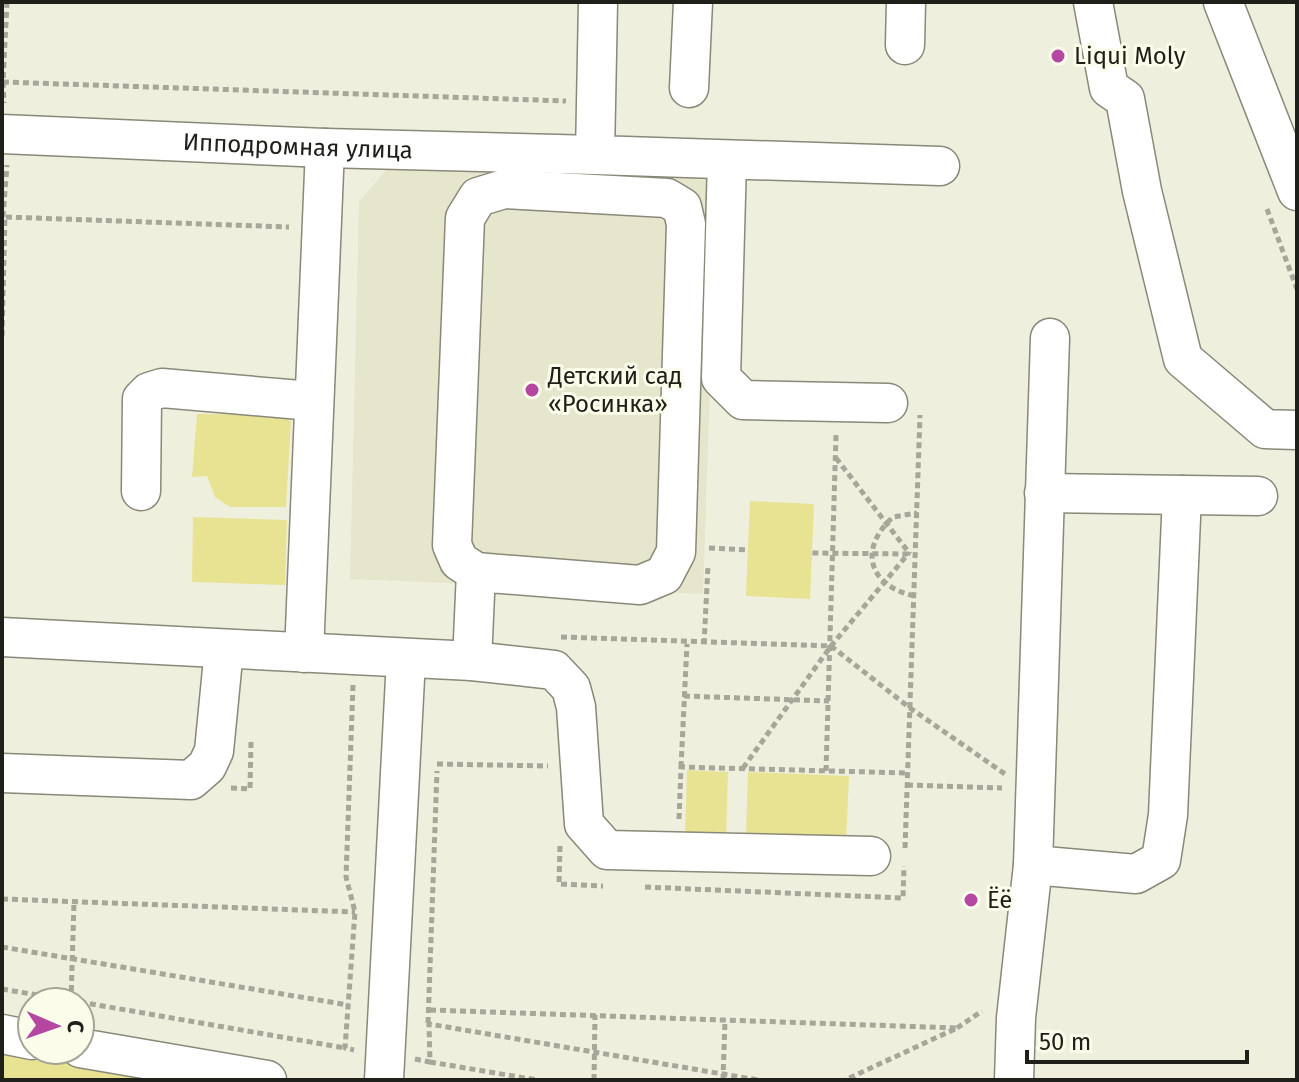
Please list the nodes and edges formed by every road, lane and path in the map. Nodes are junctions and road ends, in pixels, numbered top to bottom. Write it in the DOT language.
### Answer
graph roads {
  1 [pos="7,2"];
  2 [pos="598,2"];
  3 [pos="693,2"];
  4 [pos="906,2"];
  5 [pos="1093,2"];
  6 [pos="1223,2"];
  7 [pos="905,45"];
  8 [pos="3,82"];
  9 [pos="570,87"];
  10 [pos="689,88"];
  11 [pos="1282,112"];
  12 [pos="4,146"];
  13 [pos="325,148"];
  14 [pos="595,155"];
  15 [pos="727,160"];
  16 [pos="940,166"];
  17 [pos="1297,191"];
  18 [pos="4,217"];
  19 [pos="321,228"];
  20 [pos="2,336"];
  21 [pos="1050,338"];
  22 [pos="312,401"];
  23 [pos="836,402"];
  24 [pos="904,404"];
  25 [pos="1297,430"];
  26 [pos="836,457"];
  27 [pos="141,491"];
  28 [pos="1044,493"];
  29 [pos="1182,495"];
  30 [pos="1258,496"];
  31 [pos="917,513"];
  32 [pos="885,524"];
  33 [pos="748,550"];
  34 [pos="812,553"];
  35 [pos="832,553"];
  36 [pos="871,554"];
  37 [pos="912,554"];
  38 [pos="476,572"];
  39 [pos="883,583"];
  40 [pos="914,596"];
  41 [pos="550,636"];
  42 [pos="2,637"];
  43 [pos="687,644"];
  44 [pos="704,644"];
  45 [pos="831,646"];
  46 [pos="224,649"];
  47 [pos="304,653"];
  48 [pos="406,659"];
  49 [pos="472,661"];
  50 [pos="353,680"];
  51 [pos="684,696"];
  52 [pos="792,700"];
  53 [pos="829,701"];
  54 [pos="910,708"];
  55 [pos="252,732"];
  56 [pos="437,764"];
  57 [pos="562,766"];
  58 [pos="681,767"];
  59 [pos="743,768"];
  60 [pos="826,771"];
  61 [pos="2,773"];
  62 [pos="908,773"];
  63 [pos="907,785"];
  64 [pos="219,788"];
  65 [pos="560,840"];
  66 [pos="677,852"];
  67 [pos="871,856"];
  68 [pos="1033,865"];
  69 [pos="606,886"];
  70 [pos="637,887"];
  71 [pos="2,899"];
  72 [pos="74,902"];
  73 [pos="355,912"];
  74 [pos="2,947"];
  75 [pos="71,960"];
  76 [pos="74,986"];
  77 [pos="96,1005"];
  78 [pos="347,1005"];
  79 [pos="357,1007"];
  80 [pos="430,1010"];
  81 [pos="595,1015"];
  82 [pos="725,1020"];
  83 [pos="345,1048"];
  84 [pos="96,1051"];
  85 [pos="359,1051"];
  86 [pos="595,1052"];
  87 [pos="430,1062"];
  88 [pos="394,1069"];
  89 [pos="723,1077"];
  90 [pos="267,1080"];
  91 [pos="537,1080"];
  92 [pos="594,1080"];
  93 [pos="758,1080"];
  94 [pos="845,1080"];
  95 [pos="1014,1080"];
  1 -- 8 [label="path"];
  2 -- 14 [label="street"];
  3 -- 10 [label="street"];
  4 -- 7 [label="street"];
  5 -- 25 [label="street"];
  6 -- 11 [label="street"];
  8 -- 9 [label="path"];
  11 -- 17 [label="street"];
  12 -- 13 [label="street, Ипподромная улица"];
  12 -- 18 [label="path"];
  13 -- 14 [label="street, Ипподромная улица"];
  13 -- 19 [label="street"];
  14 -- 15 [label="street, Ипподромная улица"];
  15 -- 16 [label="street, Ипподромная улица"];
  15 -- 23 [label="street"];
  18 -- 19 [label="path"];
  18 -- 20 [label="path"];
  19 -- 22 [label="street"];
  21 -- 28 [label="street"];
  22 -- 27 [label="street"];
  22 -- 47 [label="street"];
  23 -- 24 [label="street"];
  23 -- 26 [label="path"];
  24 -- 31 [label="path"];
  26 -- 32 [label="path"];
  26 -- 35 [label="path"];
  28 -- 29 [label="street"];
  28 -- 68 [label="street"];
  29 -- 30 [label="street"];
  29 -- 68 [label="street"];
  31 -- 32 [label="path"];
  31 -- 37 [label="path"];
  32 -- 36 [label="path"];
  32 -- 37 [label="path"];
  33 -- 44 [label="path"];
  34 -- 35 [label="path"];
  35 -- 36 [label="path"];
  35 -- 45 [label="path"];
  36 -- 37 [label="path"];
  36 -- 39 [label="path"];
  37 -- 39 [label="path"];
  37 -- 40 [label="path"];
  38 -- 38 [label="street"];
  38 -- 49 [label="street"];
  39 -- 40 [label="path"];
  39 -- 45 [label="path"];
  40 -- 54 [label="path"];
  41 -- 43 [label="path"];
  42 -- 46 [label="street"];
  43 -- 44 [label="path"];
  43 -- 51 [label="path"];
  44 -- 45 [label="path"];
  45 -- 52 [label="path"];
  45 -- 53 [label="path"];
  45 -- 54 [label="path"];
  46 -- 47 [label="street"];
  46 -- 61 [label="street"];
  47 -- 48 [label="street"];
  48 -- 49 [label="street"];
  48 -- 88 [label="street"];
  49 -- 66 [label="street"];
  50 -- 73 [label="path"];
  51 -- 52 [label="path"];
  51 -- 58 [label="path"];
  52 -- 53 [label="path"];
  52 -- 59 [label="path"];
  53 -- 60 [label="path"];
  54 -- 62 [label="path"];
  54 -- 63 [label="path"];
  55 -- 64 [label="path"];
  56 -- 57 [label="path"];
  58 -- 59 [label="path"];
  58 -- 66 [label="path"];
  59 -- 60 [label="path"];
  60 -- 62 [label="path"];
  62 -- 63 [label="path"];
  63 -- 70 [label="path"];
  65 -- 69 [label="path"];
  66 -- 67 [label="street"];
  68 -- 95 [label="street"];
  71 -- 72 [label="path"];
  72 -- 73 [label="path"];
  72 -- 75 [label="path"];
  73 -- 78 [label="path"];
  74 -- 75 [label="path"];
  75 -- 76 [label="path"];
  75 -- 78 [label="path"];
  77 -- 83 [label="path"];
  78 -- 79 [label="path"];
  78 -- 83 [label="path"];
  80 -- 81 [label="path"];
  81 -- 82 [label="path"];
  81 -- 86 [label="path"];
  82 -- 89 [label="path"];
  82 -- 94 [label="path"];
  83 -- 85 [label="path"];
  84 -- 90 [label="street"];
  86 -- 87 [label="path"];
  86 -- 89 [label="path"];
  86 -- 92 [label="path"];
  87 -- 88 [label="path"];
  87 -- 91 [label="path"];
  89 -- 93 [label="path"];
}
